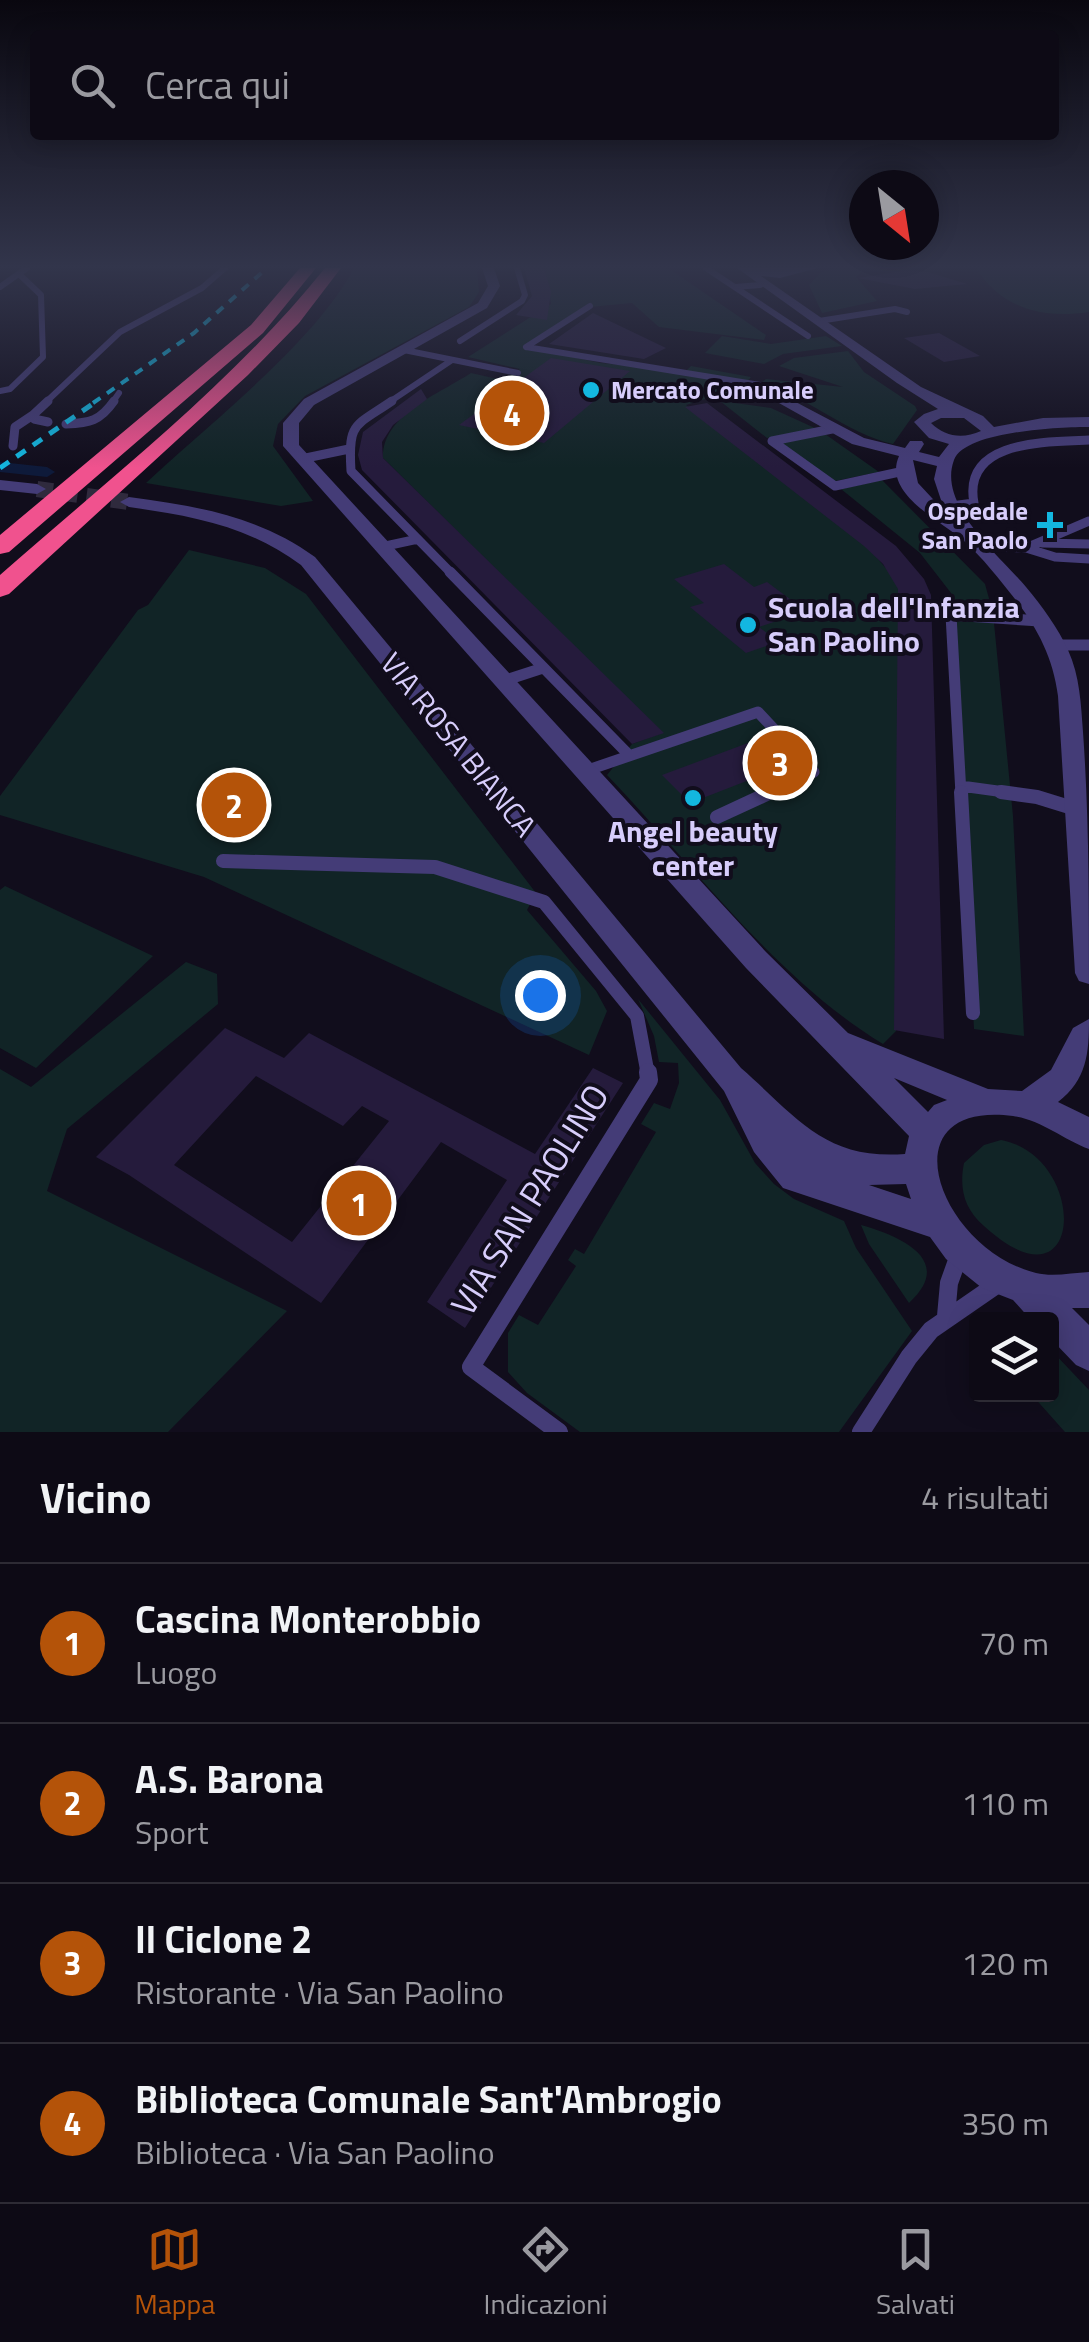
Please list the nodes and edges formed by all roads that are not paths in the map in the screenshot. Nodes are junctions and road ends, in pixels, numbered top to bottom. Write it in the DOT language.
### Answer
graph roads {
  1 [pos="42,335"];
  2 [pos="117,335"];
  3 [pos="250,335"];
  4 [pos="276,335"];
  5 [pos="432,335"];
  6 [pos="470,335"];
  7 [pos="545,335"];
  8 [pos="837,335"];
  9 [pos="460,341"];
  10 [pos="404,350"];
  11 [pos="452,360"];
  12 [pos="518,373"];
  13 [pos="894,376"];
  14 [pos="0,391"];
  15 [pos="119,392"];
  16 [pos="768,393"];
  17 [pos="933,414"];
  18 [pos="962,414"];
  19 [pos="33,415"];
  20 [pos="48,422"];
  21 [pos="1089,422"];
  22 [pos="66,424"];
  23 [pos="987,427"];
  24 [pos="832,428"];
  25 [pos="929,432"];
  26 [pos="960,440"];
  27 [pos="1089,440"];
  28 [pos="122,444"];
  29 [pos="13,446"];
  30 [pos="349,449"];
  31 [pos="301,459"];
  32 [pos="905,463"];
  33 [pos="944,464"];
  34 [pos="0,485"];
  35 [pos="37,489"];
  36 [pos="128,502"];
  37 [pos="952,506"];
  38 [pos="1089,521"];
  39 [pos="0,529"];
  40 [pos="418,538"];
  41 [pos="974,542"];
  42 [pos="1038,542"];
  43 [pos="1089,544"];
  44 [pos="0,547"];
  45 [pos="381,547"];
  46 [pos="1026,548"];
  47 [pos="36,558"];
  48 [pos="1089,559"];
  49 [pos="0,589"];
  50 [pos="0,604"];
  51 [pos="1040,621"];
  52 [pos="1055,645"];
  53 [pos="1089,645"];
  54 [pos="544,668"];
  55 [pos="502,681"];
  56 [pos="629,755"];
  57 [pos="585,771"];
  58 [pos="961,786"];
  59 [pos="1079,810"];
  60 [pos="718,817"];
  61 [pos="224,861"];
  62 [pos="1089,973"];
  63 [pos="973,1012"];
  64 [pos="1089,1031"];
  65 [pos="831,1039"];
  66 [pos="730,1077"];
  67 [pos="986,1102"];
  68 [pos="1025,1105"];
  69 [pos="929,1134"];
  70 [pos="1089,1135"];
  71 [pos="920,1168"];
  72 [pos="937,1223"];
  73 [pos="960,1251"];
  74 [pos="1015,1284"];
  75 [pos="1089,1290"];
  76 [pos="946,1316"];
  77 [pos="1089,1352"];
  78 [pos="559,1432"];
  79 [pos="862,1432"];
  1 -- 14 [label="lane"];
  2 -- 19 [label="lane"];
  3 -- 28 [label="highway"];
  4 -- 47 [label="highway"];
  5 -- 10 [label="street"];
  6 -- 9 [label="lane"];
  7 -- 16 [label="lane"];
  8 -- 13 [label="street"];
  10 -- 11 [label="lane"];
  10 -- 31 [label="street"];
  11 -- 12 [label="lane"];
  11 -- 30 [label="lane"];
  13 -- 17 [label="street"];
  13 -- 18 [label="street"];
  15 -- 22 [label="lane"];
  16 -- 24 [label="street"];
  17 -- 18 [label="street"];
  17 -- 25 [label="street"];
  18 -- 23 [label="street"];
  19 -- 20 [label="lane"];
  19 -- 29 [label="lane"];
  21 -- 23 [label="street"];
  23 -- 26 [label="street"];
  24 -- 32 [label="street"];
  24 -- 32 [label="lane"];
  25 -- 26 [label="street"];
  25 -- 32 [label="street"];
  26 -- 33 [label="street"];
  27 -- 37 [label="lane"];
  28 -- 39 [label="highway"];
  28 -- 44 [label="highway"];
  30 -- 31 [label="lane"];
  30 -- 40 [label="lane"];
  31 -- 45 [label="street"];
  32 -- 33 [label="street"];
  32 -- 41 [label="street"];
  33 -- 37 [label="street"];
  34 -- 35 [label="street"];
  36 -- 66 [label="street, VIA ROSA BIANCA"];
  37 -- 41 [label="street"];
  38 -- 42 [label="lane"];
  40 -- 45 [label="lane"];
  40 -- 54 [label="lane"];
  41 -- 46 [label="lane"];
  41 -- 51 [label="street"];
  42 -- 43 [label="lane"];
  42 -- 46 [label="lane"];
  45 -- 55 [label="street"];
  46 -- 48 [label="lane"];
  47 -- 49 [label="highway"];
  47 -- 50 [label="highway"];
  51 -- 52 [label="street"];
  51 -- 58 [label="lane"];
  52 -- 53 [label="lane"];
  52 -- 59 [label="street"];
  54 -- 55 [label="lane"];
  54 -- 56 [label="lane"];
  55 -- 57 [label="street"];
  56 -- 57 [label="lane"];
  56 -- 60 [label="lane"];
  57 -- 65 [label="street"];
  58 -- 59 [label="lane"];
  58 -- 63 [label="lane"];
  59 -- 62 [label="street"];
  61 -- 78 [label="lane, VIA SAN PAOLINO"];
  64 -- 68 [label="street"];
  65 -- 67 [label="street"];
  65 -- 69 [label="street"];
  66 -- 71 [label="street, VIA ROSA BIANCA"];
  66 -- 72 [label="street, VIA ROSA BIANCA"];
  67 -- 68 [label="street"];
  67 -- 69 [label="street"];
  68 -- 70 [label="street"];
  69 -- 71 [label="street"];
  71 -- 72 [label="street"];
  72 -- 73 [label="street"];
  73 -- 74 [label="street"];
  73 -- 76 [label="lane"];
  74 -- 75 [label="street"];
  74 -- 76 [label="lane"];
  74 -- 77 [label="street"];
  76 -- 79 [label="lane"];
}
